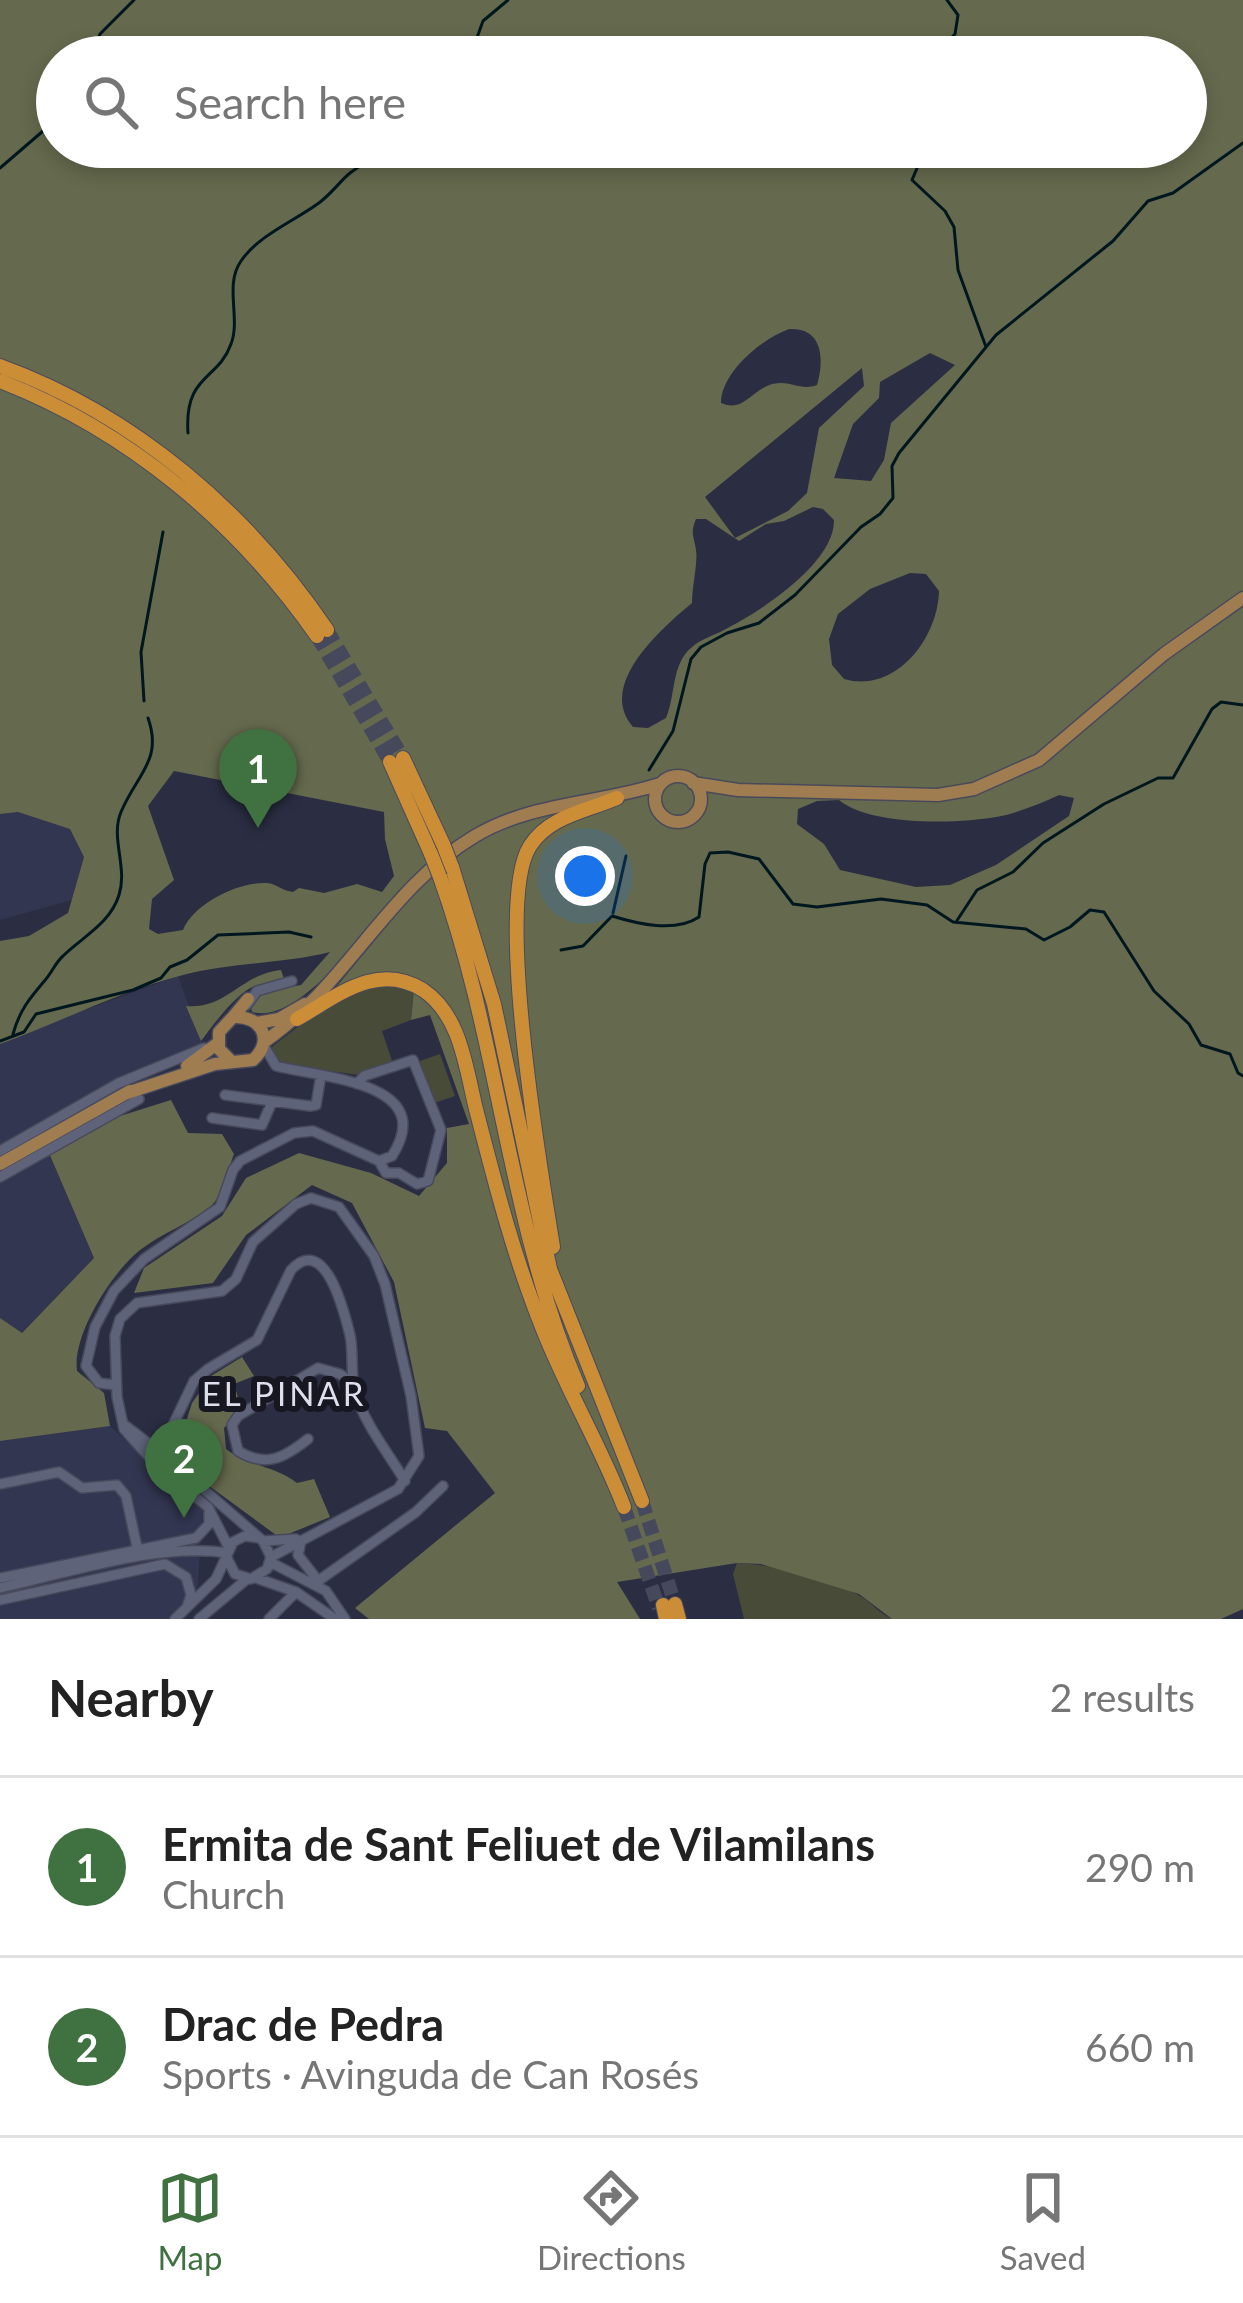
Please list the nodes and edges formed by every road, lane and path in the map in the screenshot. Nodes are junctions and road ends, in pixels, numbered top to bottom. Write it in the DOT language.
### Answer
graph roads {
  1 [pos="0,366"];
  2 [pos="0,381"];
  3 [pos="1243,598"];
  4 [pos="396,760"];
  5 [pos="693,783"];
  6 [pos="660,784"];
  7 [pos="738,790"];
  8 [pos="616,798"];
  9 [pos="656,809"];
  10 [pos="698,811"];
  11 [pos="446,872"];
  12 [pos="292,981"];
  13 [pos="316,997"];
  14 [pos="248,999"];
  15 [pos="233,1017"];
  16 [pos="297,1019"];
  17 [pos="253,1020"];
  18 [pos="218,1040"];
  19 [pos="264,1044"];
  20 [pos="237,1062"];
  21 [pos="293,1070"];
  22 [pos="321,1075"];
  23 [pos="357,1084"];
  24 [pos="225,1095"];
  25 [pos="133,1096"];
  26 [pos="272,1102"];
  27 [pos="212,1118"];
  28 [pos="0,1151"];
  29 [pos="394,1153"];
  30 [pos="380,1161"];
  31 [pos="0,1164"];
  32 [pos="399,1173"];
  33 [pos="0,1177"];
  34 [pos="557,1287"];
  35 [pos="353,1384"];
  36 [pos="116,1385"];
  37 [pos="176,1423"];
  38 [pos="308,1439"];
  39 [pos="158,1451"];
  40 [pos="171,1463"];
  41 [pos="405,1481"];
  42 [pos="0,1484"];
  43 [pos="443,1486"];
  44 [pos="632,1505"];
  45 [pos="208,1507"];
  46 [pos="302,1538"];
  47 [pos="261,1540"];
  48 [pos="164,1542"];
  49 [pos="137,1547"];
  50 [pos="188,1550"];
  51 [pos="228,1553"];
  52 [pos="153,1556"];
  53 [pos="270,1560"];
  54 [pos="175,1567"];
  55 [pos="0,1578"];
  56 [pos="251,1578"];
  57 [pos="318,1581"];
  58 [pos="0,1588"];
  59 [pos="326,1591"];
  60 [pos="296,1592"];
  61 [pos="0,1600"];
  62 [pos="187,1607"];
  63 [pos="177,1618"];
  64 [pos="199,1619"];
  65 [pos="269,1619"];
  66 [pos="334,1619"];
  67 [pos="345,1619"];
  1 -- 2 [label="highway"];
  3 -- 7 [label="main road"];
  4 -- 11 [label="highway, bridge"];
  5 -- 6 [label="main road"];
  5 -- 7 [label="main road"];
  5 -- 10 [label="main road"];
  6 -- 8 [label="main road"];
  6 -- 9 [label="main road"];
  7 -- 10 [label="main road"];
  8 -- 9 [label="main road"];
  8 -- 13 [label="main road"];
  8 -- 34 [label="highway"];
  9 -- 10 [label="main road"];
  11 -- 34 [label="highway"];
  11 -- 44 [label="highway"];
  12 -- 14 [label="street"];
  13 -- 16 [label="main road"];
  13 -- 17 [label="main road"];
  14 -- 15 [label="main road"];
  14 -- 17 [label="street"];
  15 -- 17 [label="main road"];
  15 -- 18 [label="main road"];
  16 -- 19 [label="main road"];
  16 -- 44 [label="highway"];
  17 -- 19 [label="main road"];
  18 -- 20 [label="main road"];
  18 -- 25 [label="main road"];
  18 -- 28 [label="street"];
  19 -- 20 [label="main road"];
  19 -- 21 [label="street"];
  20 -- 21 [label="street"];
  20 -- 25 [label="main road"];
  21 -- 22 [label="street"];
  22 -- 23 [label="street"];
  22 -- 26 [label="street"];
  23 -- 29 [label="street"];
  23 -- 32 [label="street"];
  24 -- 26 [label="street"];
  25 -- 31 [label="main road"];
  25 -- 33 [label="street"];
  26 -- 27 [label="street"];
  29 -- 30 [label="street"];
  29 -- 32 [label="street"];
  30 -- 32 [label="street"];
  30 -- 36 [label="street"];
  34 -- 44 [label="highway"];
  35 -- 37 [label="street"];
  35 -- 38 [label="street"];
  35 -- 41 [label="street"];
  36 -- 39 [label="street"];
  36 -- 41 [label="street"];
  37 -- 39 [label="street"];
  37 -- 40 [label="street"];
  39 -- 40 [label="street"];
  39 -- 40 [label="street"];
  40 -- 45 [label="street"];
  40 -- 47 [label="street"];
  41 -- 46 [label="street"];
  42 -- 49 [label="street"];
  43 -- 57 [label="street"];
  45 -- 48 [label="street"];
  45 -- 51 [label="street"];
  46 -- 47 [label="street"];
  46 -- 53 [label="street"];
  46 -- 57 [label="street"];
  47 -- 51 [label="street"];
  47 -- 53 [label="street"];
  48 -- 49 [label="street"];
  48 -- 50 [label="street"];
  49 -- 55 [label="street"];
  50 -- 51 [label="street"];
  50 -- 52 [label="street"];
  51 -- 56 [label="street"];
  51 -- 62 [label="street"];
  52 -- 54 [label="street"];
  52 -- 58 [label="street"];
  53 -- 56 [label="street"];
  53 -- 59 [label="street"];
  54 -- 61 [label="street"];
  54 -- 62 [label="street"];
  56 -- 60 [label="street"];
  56 -- 64 [label="street"];
  57 -- 59 [label="street"];
  59 -- 67 [label="street"];
  60 -- 65 [label="street"];
  60 -- 66 [label="street"];
  62 -- 63 [label="street"];
}
